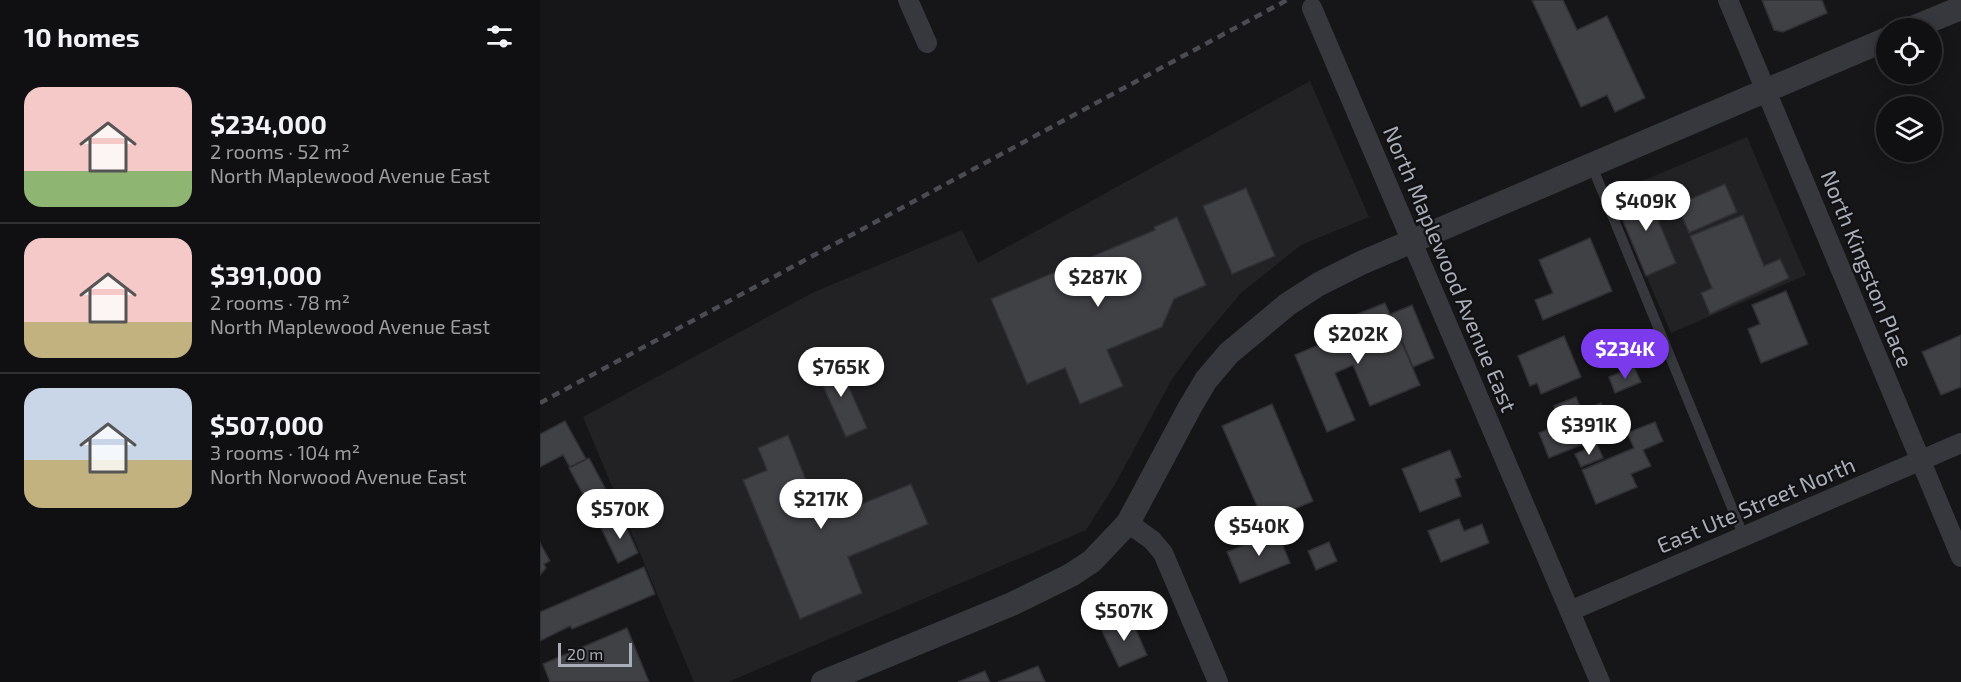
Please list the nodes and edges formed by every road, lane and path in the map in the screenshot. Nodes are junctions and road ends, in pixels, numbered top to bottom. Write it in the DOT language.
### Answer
graph roads {
  1 [pos="908,0"];
  2 [pos="1728,0"];
  3 [pos="1312,8"];
  4 [pos="1961,8"];
  5 [pos="1936,18"];
  6 [pos="927,43"];
  7 [pos="1876,44"];
  8 [pos="1767,90"];
  9 [pos="1592,166"];
  10 [pos="1412,241"];
  11 [pos="1961,443"];
  12 [pos="1920,461"];
  13 [pos="1128,523"];
  14 [pos="1744,537"];
  15 [pos="1961,556"];
  16 [pos="1570,611"];
  17 [pos="860,675"];
  18 [pos="823,682"];
  19 [pos="1218,682"];
  20 [pos="1600,682"];
  1 -- 6 [label="street"];
  2 -- 8 [label="street, North Kingston Place"];
  3 -- 10 [label="street, North Maplewood Avenue East"];
  4 -- 5 [label="street"];
  7 -- 8 [label="street"];
  8 -- 9 [label="street"];
  8 -- 12 [label="street, North Kingston Place"];
  9 -- 10 [label="street"];
  9 -- 14 [label="lane"];
  10 -- 13 [label="street"];
  10 -- 16 [label="street, North Maplewood Avenue East"];
  11 -- 12 [label="street, East Ute Street North"];
  12 -- 14 [label="street, East Ute Street North"];
  12 -- 15 [label="street, North Kingston Place"];
  13 -- 17 [label="street"];
  13 -- 19 [label="street"];
  14 -- 16 [label="street, East Ute Street North"];
  16 -- 20 [label="street, North Maplewood Avenue East"];
  17 -- 18 [label="street"];
}
